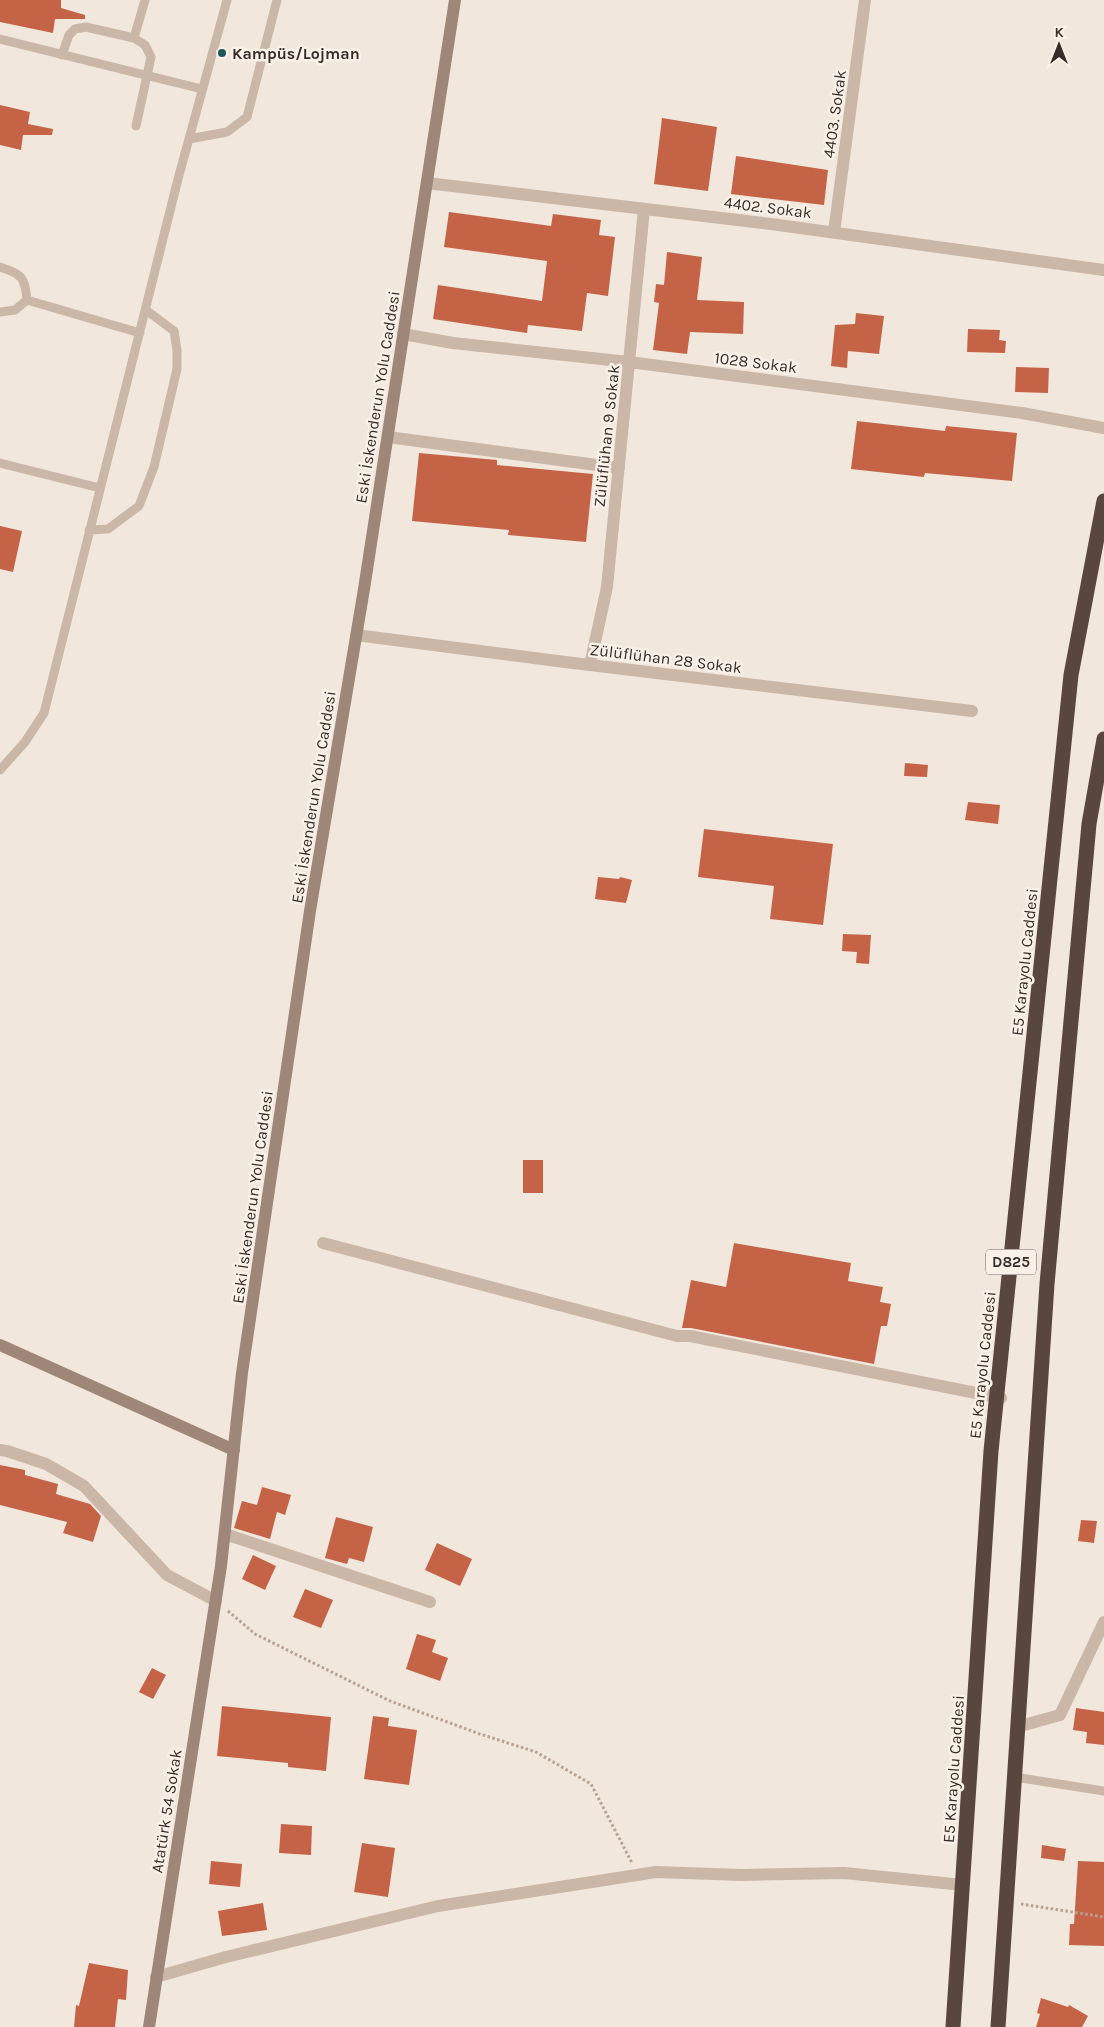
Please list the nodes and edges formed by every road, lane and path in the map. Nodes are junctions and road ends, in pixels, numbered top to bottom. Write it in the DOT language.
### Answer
graph roads {
  1 [pos="145,0"];
  2 [pos="227,0"];
  3 [pos="277,0"];
  4 [pos="455,0"];
  5 [pos="865,0"];
  6 [pos="134,38"];
  7 [pos="0,40"];
  8 [pos="62,55"];
  9 [pos="148,76"];
  10 [pos="202,89"];
  11 [pos="136,126"];
  12 [pos="189,139"];
  13 [pos="427,183"];
  14 [pos="644,209"];
  15 [pos="834,232"];
  16 [pos="0,267"];
  17 [pos="1104,270"];
  18 [pos="26,300"];
  19 [pos="146,310"];
  20 [pos="0,312"];
  21 [pos="140,333"];
  22 [pos="403,334"];
  23 [pos="630,362"];
  24 [pos="1104,428"];
  25 [pos="388,436"];
  26 [pos="0,463"];
  27 [pos="619,468"];
  28 [pos="100,488"];
  29 [pos="1104,501"];
  30 [pos="89,530"];
  31 [pos="356,635"];
  32 [pos="590,665"];
  33 [pos="972,711"];
  34 [pos="1104,738"];
  35 [pos="0,770"];
  36 [pos="323,1243"];
  37 [pos="0,1345"];
  38 [pos="999,1397"];
  39 [pos="0,1450"];
  40 [pos="234,1450"];
  41 [pos="225,1534"];
  42 [pos="216,1601"];
  43 [pos="430,1602"];
  44 [pos="1104,1622"];
  45 [pos="1017,1727"];
  46 [pos="1014,1777"];
  47 [pos="1104,1791"];
  48 [pos="639,1874"];
  49 [pos="963,1885"];
  50 [pos="1006,1902"];
  51 [pos="1104,1917"];
  52 [pos="156,1978"];
  53 [pos="149,2027"];
  54 [pos="953,2027"];
  55 [pos="998,2027"];
  1 -- 6 [label="lane"];
  2 -- 10 [label="lane"];
  3 -- 12 [label="lane"];
  4 -- 13 [label="street, Eski İskenderun Yolu Caddesi"];
  5 -- 15 [label="street, 4403. Sokak"];
  6 -- 8 [label="lane"];
  6 -- 9 [label="lane"];
  7 -- 8 [label="lane"];
  8 -- 9 [label="lane"];
  9 -- 10 [label="lane"];
  9 -- 11 [label="lane"];
  10 -- 12 [label="lane"];
  12 -- 19 [label="lane"];
  13 -- 14 [label="street, 4402. Sokak"];
  13 -- 22 [label="street, Eski İskenderun Yolu Caddesi"];
  14 -- 15 [label="street, 4402. Sokak"];
  14 -- 23 [label="street, Zülüflühan 9 Sokak"];
  15 -- 17 [label="street, 4402. Sokak"];
  16 -- 18 [label="lane"];
  18 -- 20 [label="lane"];
  18 -- 21 [label="lane"];
  19 -- 21 [label="lane"];
  19 -- 30 [label="lane"];
  21 -- 28 [label="lane"];
  22 -- 23 [label="street, 1028 Sokak"];
  22 -- 25 [label="street, Eski İskenderun Yolu Caddesi"];
  23 -- 24 [label="street, 1028 Sokak"];
  23 -- 27 [label="street, Zülüflühan 9 Sokak"];
  25 -- 27 [label="street"];
  25 -- 31 [label="street, Eski İskenderun Yolu Caddesi"];
  26 -- 28 [label="lane"];
  27 -- 32 [label="street, Zülüflühan 9 Sokak"];
  28 -- 30 [label="lane"];
  29 -- 38 [label="highway, E5 Karayolu Caddesi / D825"];
  30 -- 35 [label="lane"];
  31 -- 32 [label="street, Zülüflühan 28 Sokak"];
  31 -- 40 [label="street, Eski İskenderun Yolu Caddesi"];
  32 -- 33 [label="street, Zülüflühan 28 Sokak"];
  34 -- 45 [label="highway, D825"];
  36 -- 38 [label="street"];
  37 -- 40 [label="street"];
  38 -- 49 [label="highway, E5 Karayolu Caddesi / D825"];
  39 -- 42 [label="street"];
  40 -- 41 [label="street, Eski İskenderun Yolu Caddesi"];
  41 -- 42 [label="street, Eski İskenderun Yolu Caddesi"];
  41 -- 43 [label="street"];
  42 -- 48 [label="path"];
  42 -- 52 [label="street, Atatürk 54 Sokak"];
  44 -- 45 [label="street"];
  45 -- 46 [label="highway, D825"];
  46 -- 47 [label="lane"];
  46 -- 50 [label="highway, D825"];
  48 -- 49 [label="street"];
  48 -- 52 [label="street"];
  49 -- 54 [label="highway, E5 Karayolu Caddesi / D825"];
  50 -- 51 [label="path"];
  50 -- 55 [label="highway, D825"];
  52 -- 53 [label="street, Atatürk 54 Sokak"];
}
